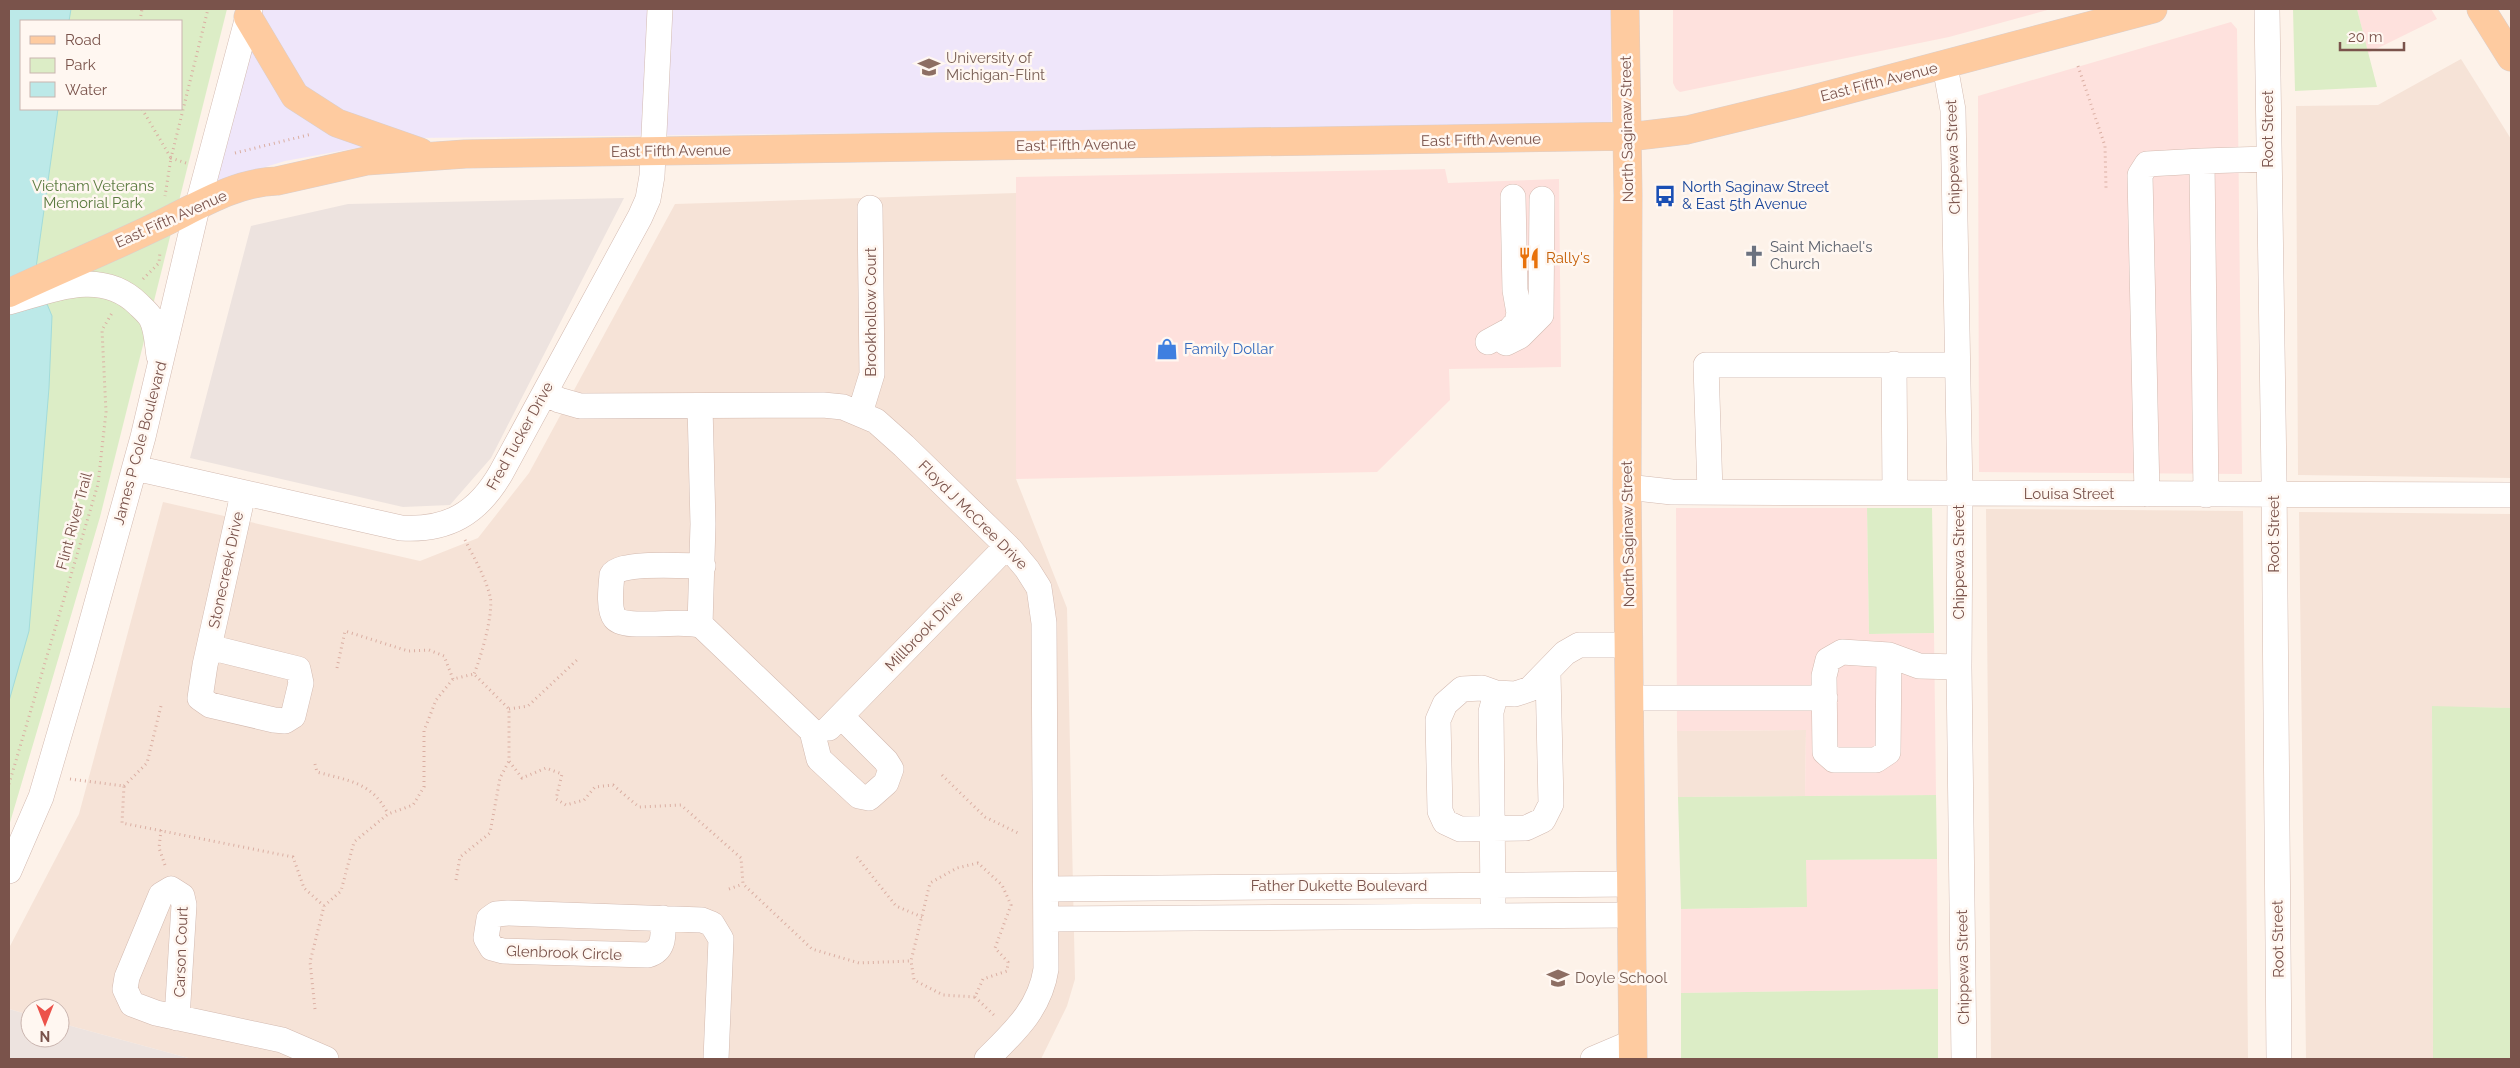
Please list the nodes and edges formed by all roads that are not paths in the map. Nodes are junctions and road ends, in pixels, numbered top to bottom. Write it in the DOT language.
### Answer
graph roads {
  1 [pos="660,9"];
  2 [pos="1625,9"];
  3 [pos="2153,9"];
  4 [pos="2267,9"];
  5 [pos="2481,9"];
  6 [pos="249,13"];
  7 [pos="2511,57"];
  8 [pos="1945,66"];
  9 [pos="1627,137"];
  10 [pos="653,151"];
  11 [pos="429,155"];
  12 [pos="2268,159"];
  13 [pos="2202,162"];
  14 [pos="1513,197"];
  15 [pos="1542,199"];
  16 [pos="198,204"];
  17 [pos="870,208"];
  18 [pos="75,274"];
  19 [pos="9,293"];
  20 [pos="9,302"];
  21 [pos="1894,364"];
  22 [pos="1957,365"];
  23 [pos="160,366"];
  24 [pos="545,393"];
  25 [pos="700,406"];
  26 [pos="860,413"];
  27 [pos="134,468"];
  28 [pos="1627,487"];
  29 [pos="1710,492"];
  30 [pos="1895,492"];
  31 [pos="243,494"];
  32 [pos="1960,494"];
  33 [pos="2148,494"];
  34 [pos="2206,495"];
  35 [pos="2511,495"];
  36 [pos="2274,496"];
  37 [pos="1006,546"];
  38 [pos="703,566"];
  39 [pos="700,625"];
  40 [pos="1630,645"];
  41 [pos="209,647"];
  42 [pos="1889,655"];
  43 [pos="1959,667"];
  44 [pos="1548,673"];
  45 [pos="1496,693"];
  46 [pos="1630,698"];
  47 [pos="1825,698"];
  48 [pos="841,716"];
  49 [pos="815,737"];
  50 [pos="1492,829"];
  51 [pos="9,871"];
  52 [pos="1631,884"];
  53 [pos="1493,886"];
  54 [pos="1248,887"];
  55 [pos="1178,888"];
  56 [pos="1047,889"];
  57 [pos="1632,915"];
  58 [pos="1248,917"];
  59 [pos="1494,917"];
  60 [pos="663,918"];
  61 [pos="1178,918"];
  62 [pos="1047,919"];
  63 [pos="177,1018"];
  64 [pos="1633,1051"];
  65 [pos="998,1054"];
  66 [pos="326,1059"];
  67 [pos="716,1059"];
  68 [pos="1593,1059"];
  69 [pos="1964,1059"];
  70 [pos="2279,1059"];
  1 -- 10 [label="street, Fred Tucker Drive"];
  2 -- 9 [label="main road, North Saginaw Street"];
  3 -- 8 [label="main road, East Fifth Avenue"];
  4 -- 12 [label="street, Root Street"];
  5 -- 7 [label="main road"];
  6 -- 11 [label="main road"];
  6 -- 16 [label="street, James P Cole Boulevard"];
  8 -- 9 [label="main road, East Fifth Avenue"];
  8 -- 22 [label="street, Chippewa Street"];
  9 -- 10 [label="main road, East Fifth Avenue"];
  9 -- 28 [label="main road, North Saginaw Street"];
  10 -- 11 [label="main road, East Fifth Avenue"];
  10 -- 24 [label="street, Fred Tucker Drive"];
  11 -- 16 [label="main road, East Fifth Avenue"];
  12 -- 13 [label="street"];
  12 -- 36 [label="street, Root Street"];
  13 -- 33 [label="street"];
  13 -- 34 [label="street"];
  14 -- 15 [label="street"];
  16 -- 18 [label="main road, East Fifth Avenue"];
  16 -- 23 [label="street, James P Cole Boulevard"];
  17 -- 26 [label="street, Brookhollow Court"];
  18 -- 19 [label="main road, East Fifth Avenue"];
  18 -- 20 [label="street"];
  18 -- 23 [label="street"];
  21 -- 22 [label="street"];
  21 -- 29 [label="street"];
  21 -- 30 [label="street"];
  22 -- 32 [label="street, Chippewa Street"];
  23 -- 27 [label="street, James P Cole Boulevard"];
  24 -- 25 [label="street, Floyd J McCree Drive"];
  24 -- 31 [label="street, Fred Tucker Drive"];
  25 -- 26 [label="street, Floyd J McCree Drive"];
  25 -- 38 [label="street"];
  26 -- 37 [label="street, Floyd J McCree Drive"];
  27 -- 31 [label="street, Fred Tucker Drive"];
  27 -- 51 [label="street, James P Cole Boulevard"];
  28 -- 29 [label="street, Louisa Street"];
  28 -- 40 [label="main road, North Saginaw Street"];
  29 -- 30 [label="street, Louisa Street"];
  30 -- 32 [label="street, Louisa Street"];
  31 -- 41 [label="street, Stonecreek Drive"];
  32 -- 33 [label="street, Louisa Street"];
  32 -- 43 [label="street, Chippewa Street"];
  33 -- 34 [label="street, Louisa Street"];
  34 -- 36 [label="street, Louisa Street"];
  35 -- 36 [label="street, Louisa Street"];
  36 -- 70 [label="street, Root Street"];
  37 -- 48 [label="street, Millbrook Drive"];
  37 -- 56 [label="street, Floyd J McCree Drive"];
  38 -- 39 [label="street"];
  38 -- 39 [label="street"];
  39 -- 49 [label="street"];
  40 -- 44 [label="street"];
  40 -- 46 [label="main road, North Saginaw Street"];
  42 -- 43 [label="street"];
  42 -- 47 [label="street"];
  42 -- 47 [label="street"];
  43 -- 69 [label="street, Chippewa Street"];
  44 -- 45 [label="street"];
  44 -- 50 [label="street"];
  45 -- 50 [label="street"];
  45 -- 50 [label="street"];
  46 -- 47 [label="street"];
  46 -- 52 [label="main road, North Saginaw Street"];
  48 -- 49 [label="street, Millbrook Drive"];
  48 -- 49 [label="street"];
  50 -- 53 [label="street"];
  52 -- 53 [label="street, Father Dukette Boulevard"];
  52 -- 57 [label="main road, North Saginaw Street"];
  53 -- 54 [label="street, Father Dukette Boulevard"];
  53 -- 59 [label="street"];
  54 -- 55 [label="street, Father Dukette Boulevard"];
  54 -- 58 [label="street"];
  55 -- 56 [label="street, Father Dukette Boulevard"];
  55 -- 61 [label="street"];
  56 -- 62 [label="street, Floyd J McCree Drive"];
  57 -- 59 [label="street, Father Dukette Boulevard"];
  57 -- 64 [label="main road, North Saginaw Street"];
  58 -- 59 [label="street, Father Dukette Boulevard"];
  58 -- 61 [label="street, Father Dukette Boulevard"];
  60 -- 60 [label="street, Glenbrook Circle"];
  60 -- 67 [label="street, Glenbrook Circle"];
  61 -- 62 [label="street, Father Dukette Boulevard"];
  62 -- 65 [label="street, Floyd J McCree Drive"];
  63 -- 63 [label="street, Carson Court"];
  63 -- 66 [label="street, Carson Court"];
  64 -- 68 [label="street"];
}
